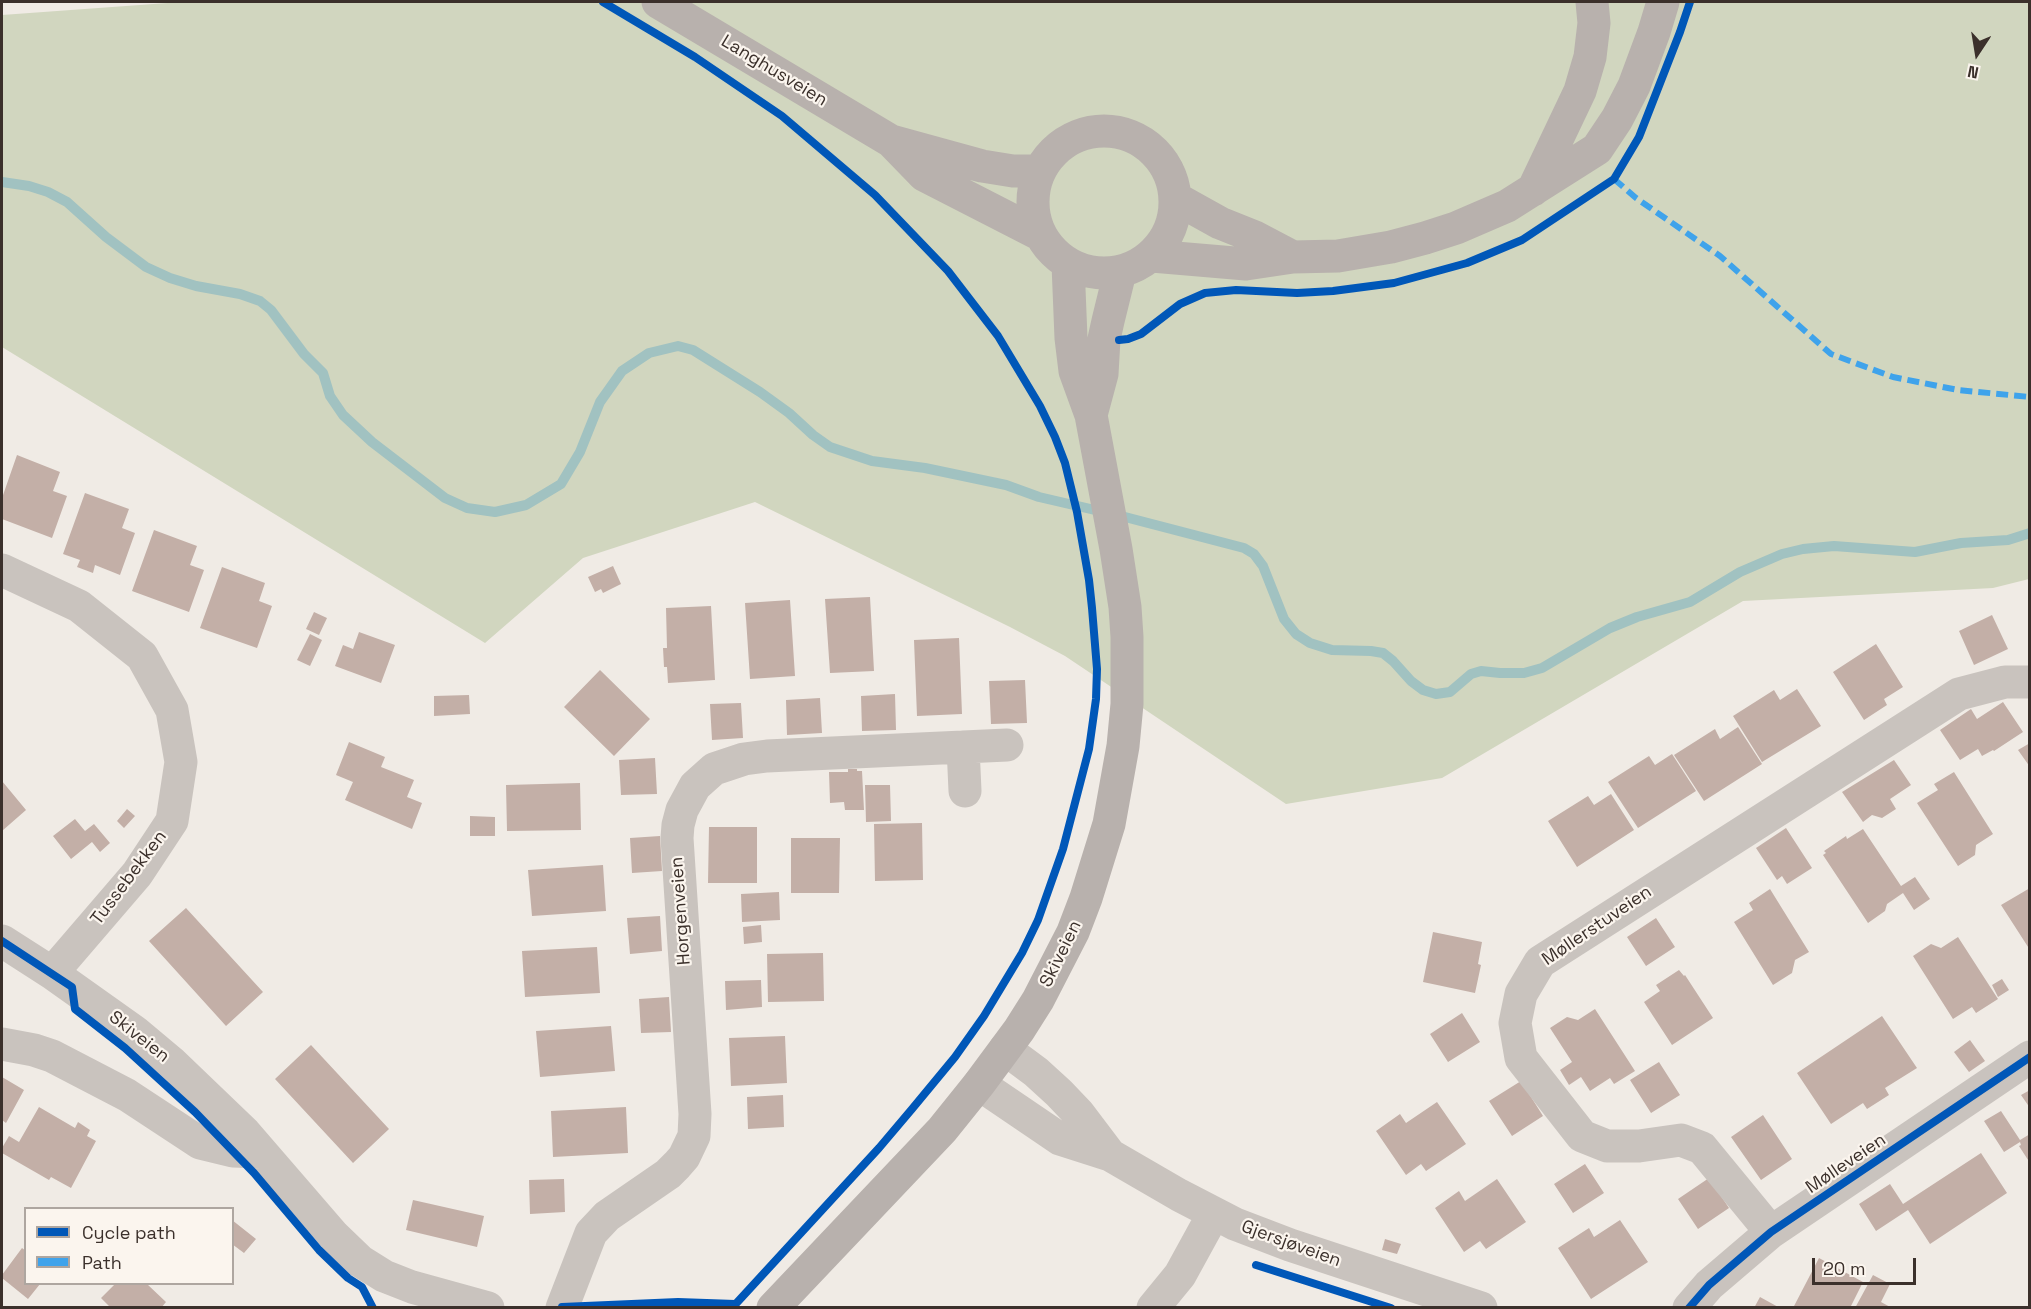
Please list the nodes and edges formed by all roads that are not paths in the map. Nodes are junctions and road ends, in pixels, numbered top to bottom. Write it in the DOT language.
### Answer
graph roads {
  1 [pos="658,2"];
  2 [pos="1592,2"];
  3 [pos="1663,2"];
  4 [pos="891,141"];
  5 [pos="1040,171"];
  6 [pos="1533,190"];
  7 [pos="1175,198"];
  8 [pos="1041,235"];
  9 [pos="1152,256"];
  10 [pos="1293,257"];
  11 [pos="1068,264"];
  12 [pos="1120,272"];
  13 [pos="1089,374"];
  14 [pos="2,570"];
  15 [pos="2030,682"];
  16 [pos="1007,745"];
  17 [pos="963,747"];
  18 [pos="965,791"];
  19 [pos="2,941"];
  20 [pos="52,974"];
  21 [pos="2,1044"];
  22 [pos="1005,1049"];
  23 [pos="2030,1057"];
  24 [pos="979,1084"];
  25 [pos="261,1152"];
  26 [pos="1110,1155"];
  27 [pos="1214,1213"];
  28 [pos="1771,1232"];
  29 [pos="488,1308"];
  30 [pos="562,1308"];
  31 [pos="773,1308"];
  32 [pos="1153,1308"];
  33 [pos="1481,1308"];
  34 [pos="1689,1308"];
  1 -- 4 [label="main road, Langhusveien"];
  2 -- 6 [label="main road"];
  3 -- 6 [label="main road"];
  4 -- 5 [label="main road, Langhusveien"];
  4 -- 8 [label="main road, Langhusveien"];
  5 -- 7 [label="main road"];
  5 -- 8 [label="main road"];
  6 -- 10 [label="main road"];
  7 -- 9 [label="main road"];
  7 -- 10 [label="main road"];
  8 -- 11 [label="main road"];
  9 -- 10 [label="main road"];
  9 -- 12 [label="main road"];
  11 -- 12 [label="main road"];
  11 -- 13 [label="main road"];
  12 -- 13 [label="main road"];
  13 -- 22 [label="main road, Skiveien"];
  14 -- 20 [label="street, Tussebekken"];
  15 -- 28 [label="street, Møllerstuveien"];
  16 -- 17 [label="street, Horgenveien"];
  17 -- 18 [label="street"];
  17 -- 30 [label="street, Horgenveien"];
  19 -- 20 [label="street, Skiveien"];
  20 -- 25 [label="street, Skiveien"];
  21 -- 25 [label="street"];
  22 -- 24 [label="main road, Skiveien"];
  22 -- 26 [label="street, Gjersjøveien"];
  23 -- 28 [label="street, Mølleveien"];
  24 -- 26 [label="street, Gjersjøveien"];
  24 -- 31 [label="main road, Skiveien"];
  25 -- 29 [label="street, Skiveien"];
  26 -- 27 [label="street, Gjersjøveien"];
  27 -- 32 [label="street"];
  27 -- 33 [label="street, Gjersjøveien"];
  28 -- 34 [label="street, Mølleveien"];
}
